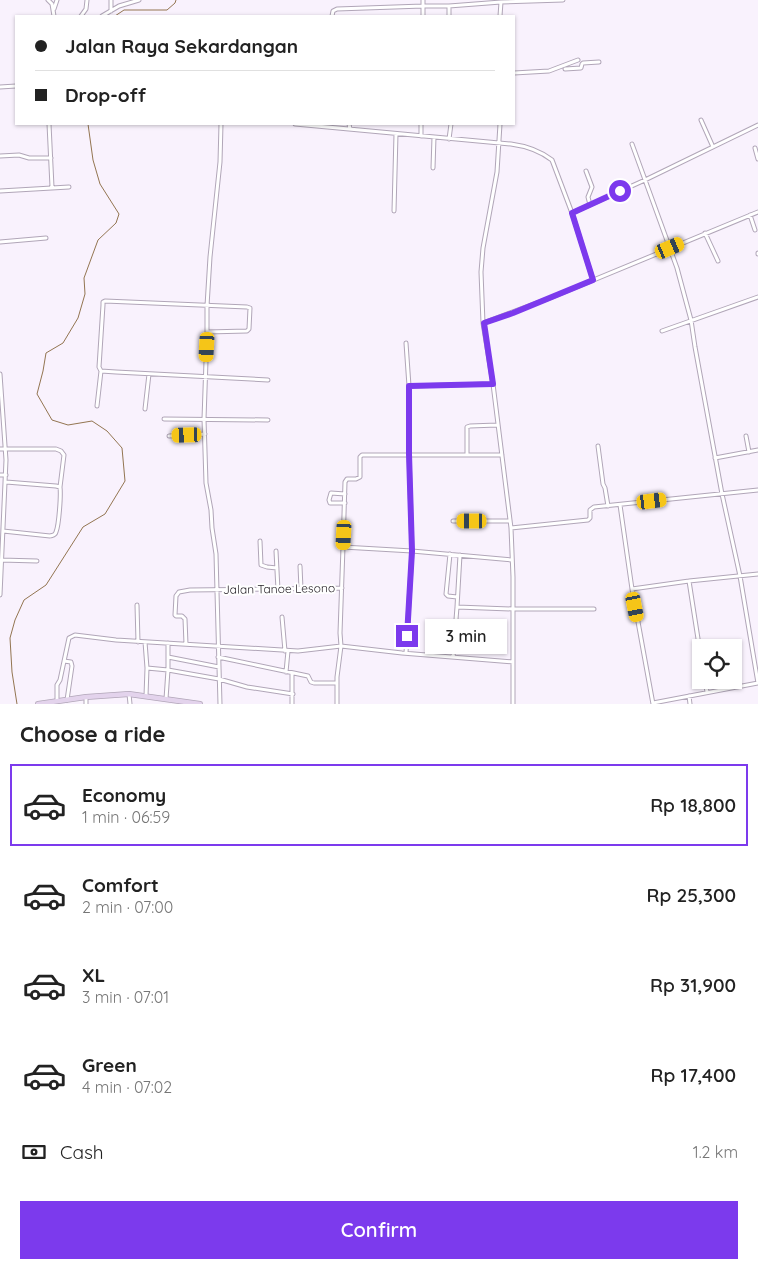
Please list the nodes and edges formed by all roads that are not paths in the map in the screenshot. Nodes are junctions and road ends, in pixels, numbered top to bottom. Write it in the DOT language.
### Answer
graph roads {
  1 [pos="48,0"];
  2 [pos="57,0"];
  3 [pos="87,0"];
  4 [pos="111,0"];
  5 [pos="139,0"];
  6 [pos="410,0"];
  7 [pos="423,0"];
  8 [pos="563,0"];
  9 [pos="500,1"];
  10 [pos="411,6"];
  11 [pos="423,6"];
  12 [pos="450,6"];
  13 [pos="53,9"];
  14 [pos="111,11"];
  15 [pos="54,15"];
  16 [pos="82,15"];
  17 [pos="104,15"];
  18 [pos="332,15"];
  19 [pos="423,15"];
  20 [pos="449,15"];
  21 [pos="500,15"];
  22 [pos="578,60"];
  23 [pos="599,62"];
  24 [pos="566,69"];
  25 [pos="515,73"];
  26 [pos="15,86"];
  27 [pos="0,87"];
  28 [pos="701,120"];
  29 [pos="49,125"];
  30 [pos="221,125"];
  31 [pos="306,125"];
  32 [pos="349,125"];
  33 [pos="421,125"];
  34 [pos="450,125"];
  35 [pos="500,125"];
  36 [pos="758,125"];
  37 [pos="350,129"];
  38 [pos="396,134"];
  39 [pos="421,136"];
  40 [pos="434,137"];
  41 [pos="449,139"];
  42 [pos="499,143"];
  43 [pos="632,144"];
  44 [pos="713,147"];
  45 [pos="755,148"];
  46 [pos="0,156"];
  47 [pos="51,158"];
  48 [pos="758,159"];
  49 [pos="433,168"];
  50 [pos="586,171"];
  51 [pos="645,180"];
  52 [pos="52,187"];
  53 [pos="69,187"];
  54 [pos="0,191"];
  55 [pos="590,205"];
  56 [pos="394,211"];
  57 [pos="758,212"];
  58 [pos="572,213"];
  59 [pos="750,215"];
  60 [pos="755,230"];
  61 [pos="706,233"];
  62 [pos="46,238"];
  63 [pos="0,242"];
  64 [pos="670,248"];
  65 [pos="718,261"];
  66 [pos="593,280"];
  67 [pos="758,297"];
  68 [pos="207,306"];
  69 [pos="691,320"];
  70 [pos="484,323"];
  71 [pos="662,331"];
  72 [pos="207,332"];
  73 [pos="406,343"];
  74 [pos="101,371"];
  75 [pos="0,374"];
  76 [pos="149,374"];
  77 [pos="205,377"];
  78 [pos="268,380"];
  79 [pos="493,384"];
  80 [pos="409,386"];
  81 [pos="1,403"];
  82 [pos="97,406"];
  83 [pos="145,409"];
  84 [pos="164,419"];
  85 [pos="204,419"];
  86 [pos="268,420"];
  87 [pos="497,425"];
  88 [pos="205,434"];
  89 [pos="169,436"];
  90 [pos="746,436"];
  91 [pos="598,446"];
  92 [pos="5,448"];
  93 [pos="0,449"];
  94 [pos="758,450"];
  95 [pos="749,452"];
  96 [pos="409,454"];
  97 [pos="467,455"];
  98 [pos="502,455"];
  99 [pos="715,458"];
  100 [pos="0,475"];
  101 [pos="6,475"];
  102 [pos="6,482"];
  103 [pos="60,487"];
  104 [pos="758,490"];
  105 [pos="345,494"];
  106 [pos="722,494"];
  107 [pos="345,503"];
  108 [pos="620,505"];
  109 [pos="608,506"];
  110 [pos="2,514"];
  111 [pos="453,521"];
  112 [pos="510,521"];
  113 [pos="511,528"];
  114 [pos="3,531"];
  115 [pos="260,541"];
  116 [pos="343,547"];
  117 [pos="276,551"];
  118 [pos="412,551"];
  119 [pos="450,554"];
  120 [pos="460,555"];
  121 [pos="1,560"];
  122 [pos="512,560"];
  123 [pos="37,561"];
  124 [pos="300,566"];
  125 [pos="277,568"];
  126 [pos="758,574"];
  127 [pos="740,576"];
  128 [pos="689,581"];
  129 [pos="342,588"];
  130 [pos="217,589"];
  131 [pos="301,589"];
  132 [pos="632,589"];
  133 [pos="278,590"];
  134 [pos="0,595"];
  135 [pos="458,597"];
  136 [pos="137,605"];
  137 [pos="457,608"];
  138 [pos="513,609"];
  139 [pos="594,609"];
  140 [pos="282,618"];
  141 [pos="698,639"];
  142 [pos="138,642"];
  143 [pos="145,642"];
  144 [pos="168,643"];
  145 [pos="186,644"];
  146 [pos="219,646"];
  147 [pos="341,646"];
  148 [pos="287,651"];
  149 [pos="406,653"];
  150 [pos="168,657"];
  151 [pos="218,657"];
  152 [pos="453,657"];
  153 [pos="64,661"];
  154 [pos="513,662"];
  155 [pos="219,667"];
  156 [pos="147,668"];
  157 [pos="168,670"];
  158 [pos="286,672"];
  159 [pos="292,673"];
  160 [pos="219,679"];
  161 [pos="337,683"];
  162 [pos="758,683"];
  163 [pos="706,689"];
  164 [pos="707,692"];
  165 [pos="129,694"];
  166 [pos="293,694"];
  167 [pos="146,696"];
  168 [pos="689,696"];
  169 [pos="86,698"];
  170 [pos="166,699"];
  171 [pos="68,700"];
  172 [pos="57,701"];
  173 [pos="38,704"];
  174 [pos="86,704"];
  175 [pos="130,704"];
  176 [pos="200,704"];
  177 [pos="220,704"];
  178 [pos="292,704"];
  179 [pos="337,704"];
  180 [pos="513,704"];
  181 [pos="653,704"];
  182 [pos="690,704"];
  1 -- 13 [label="street"];
  2 -- 13 [label="street"];
  3 -- 16 [label="street"];
  4 -- 14 [label="street"];
  5 -- 14 [label="street"];
  6 -- 10 [label="street"];
  7 -- 11 [label="street"];
  8 -- 9 [label="street"];
  9 -- 12 [label="street"];
  9 -- 21 [label="street"];
  10 -- 11 [label="street"];
  10 -- 18 [label="street"];
  11 -- 12 [label="street"];
  11 -- 19 [label="street"];
  12 -- 20 [label="street"];
  13 -- 15 [label="street"];
  14 -- 17 [label="street"];
  22 -- 25 [label="street"];
  23 -- 24 [label="street"];
  26 -- 27 [label="street"];
  28 -- 44 [label="street"];
  29 -- 47 [label="street"];
  30 -- 68 [label="street"];
  31 -- 37 [label="street"];
  32 -- 37 [label="street"];
  33 -- 39 [label="street"];
  34 -- 41 [label="street"];
  35 -- 42 [label="street"];
  36 -- 44 [label="street"];
  37 -- 38 [label="street"];
  38 -- 39 [label="street"];
  38 -- 56 [label="street"];
  39 -- 40 [label="street"];
  40 -- 41 [label="street"];
  40 -- 49 [label="street"];
  41 -- 42 [label="street"];
  42 -- 58 [label="street"];
  42 -- 70 [label="street"];
  43 -- 51 [label="street"];
  44 -- 51 [label="street"];
  45 -- 48 [label="street"];
  46 -- 47 [label="street"];
  47 -- 52 [label="street"];
  50 -- 55 [label="street"];
  51 -- 55 [label="street"];
  51 -- 64 [label="street"];
  52 -- 53 [label="street"];
  52 -- 54 [label="street"];
  55 -- 58 [label="street"];
  57 -- 59 [label="street"];
  58 -- 66 [label="street"];
  59 -- 60 [label="street"];
  59 -- 61 [label="street"];
  61 -- 64 [label="street"];
  61 -- 65 [label="street"];
  62 -- 63 [label="street"];
  64 -- 66 [label="street"];
  64 -- 69 [label="street"];
  66 -- 70 [label="street"];
  67 -- 69 [label="street"];
  68 -- 72 [label="street"];
  68 -- 72 [label="street"];
  68 -- 74 [label="street"];
  69 -- 71 [label="street"];
  69 -- 99 [label="street"];
  70 -- 79 [label="street"];
  72 -- 77 [label="street"];
  73 -- 80 [label="street"];
  74 -- 76 [label="street"];
  74 -- 82 [label="street"];
  75 -- 81 [label="street"];
  76 -- 77 [label="street"];
  76 -- 83 [label="street"];
  77 -- 78 [label="street"];
  77 -- 85 [label="street"];
  79 -- 80 [label="street"];
  79 -- 87 [label="street"];
  80 -- 96 [label="street"];
  81 -- 92 [label="street"];
  84 -- 85 [label="street"];
  85 -- 86 [label="street"];
  85 -- 88 [label="street"];
  87 -- 97 [label="street"];
  87 -- 98 [label="street"];
  88 -- 89 [label="street"];
  88 -- 130 [label="street"];
  90 -- 95 [label="street"];
  91 -- 109 [label="street"];
  92 -- 93 [label="street"];
  92 -- 101 [label="street"];
  92 -- 103 [label="street"];
  94 -- 95 [label="street"];
  95 -- 99 [label="street"];
  96 -- 97 [label="street"];
  96 -- 105 [label="street"];
  96 -- 118 [label="street"];
  97 -- 98 [label="street"];
  98 -- 112 [label="street"];
  99 -- 106 [label="street"];
  100 -- 101 [label="street"];
  101 -- 102 [label="street"];
  102 -- 103 [label="street"];
  102 -- 110 [label="street"];
  103 -- 114 [label="street"];
  104 -- 106 [label="street"];
  105 -- 107 [label="street"];
  105 -- 107 [label="street"];
  106 -- 108 [label="street"];
  106 -- 127 [label="street"];
  107 -- 116 [label="street"];
  108 -- 109 [label="street"];
  108 -- 132 [label="street"];
  109 -- 113 [label="street"];
  110 -- 114 [label="street"];
  111 -- 112 [label="street"];
  112 -- 113 [label="street"];
  113 -- 122 [label="street"];
  114 -- 121 [label="street"];
  115 -- 125 [label="street"];
  116 -- 118 [label="street"];
  116 -- 129 [label="street"];
  117 -- 125 [label="street"];
  118 -- 119 [label="street"];
  118 -- 149 [label="street"];
  119 -- 120 [label="street"];
  119 -- 135 [label="street"];
  120 -- 122 [label="street"];
  120 -- 135 [label="street"];
  121 -- 123 [label="street"];
  121 -- 134 [label="street"];
  122 -- 138 [label="street"];
  124 -- 131 [label="street"];
  125 -- 133 [label="street"];
  126 -- 127 [label="street"];
  127 -- 128 [label="street"];
  127 -- 162 [label="street"];
  128 -- 132 [label="street"];
  128 -- 141 [label="street"];
  129 -- 131 [label="street, Jalan Tanoe Lesono"];
  129 -- 147 [label="street"];
  130 -- 133 [label="street, Jalan Tanoe Lesono"];
  130 -- 145 [label="street, Jalan Tanoe Lesono"];
  130 -- 146 [label="street"];
  131 -- 133 [label="street, Jalan Tanoe Lesono"];
  132 -- 181 [label="street"];
  135 -- 137 [label="street"];
  136 -- 142 [label="street"];
  137 -- 138 [label="street"];
  137 -- 152 [label="street"];
  138 -- 139 [label="street"];
  138 -- 154 [label="street"];
  140 -- 148 [label="street"];
  142 -- 143 [label="street"];
  142 -- 153 [label="street"];
  143 -- 144 [label="street"];
  143 -- 156 [label="street"];
  144 -- 145 [label="street"];
  144 -- 150 [label="street"];
  145 -- 146 [label="street"];
  146 -- 148 [label="street"];
  146 -- 151 [label="street"];
  147 -- 148 [label="street"];
  147 -- 149 [label="street"];
  147 -- 161 [label="street"];
  148 -- 158 [label="street"];
  149 -- 152 [label="street"];
  150 -- 155 [label="street"];
  150 -- 157 [label="street"];
  151 -- 155 [label="street"];
  151 -- 158 [label="street"];
  152 -- 154 [label="street"];
  153 -- 171 [label="street"];
  153 -- 172 [label="street"];
  154 -- 180 [label="street"];
  155 -- 160 [label="street"];
  156 -- 157 [label="street"];
  156 -- 167 [label="street"];
  157 -- 160 [label="street"];
  157 -- 170 [label="street"];
  158 -- 159 [label="street"];
  159 -- 161 [label="street"];
  159 -- 166 [label="street"];
  160 -- 166 [label="street"];
  160 -- 177 [label="street"];
  161 -- 179 [label="street"];
  162 -- 164 [label="street"];
  163 -- 164 [label="street"];
  164 -- 168 [label="street"];
  165 -- 167 [label="main road"];
  165 -- 169 [label="main road"];
  165 -- 175 [label="street"];
  166 -- 178 [label="street"];
  167 -- 170 [label="main road"];
  168 -- 181 [label="street"];
  168 -- 182 [label="street"];
  169 -- 171 [label="main road"];
  169 -- 174 [label="street"];
  170 -- 176 [label="main road"];
  171 -- 172 [label="main road"];
  172 -- 173 [label="main road"];
}
